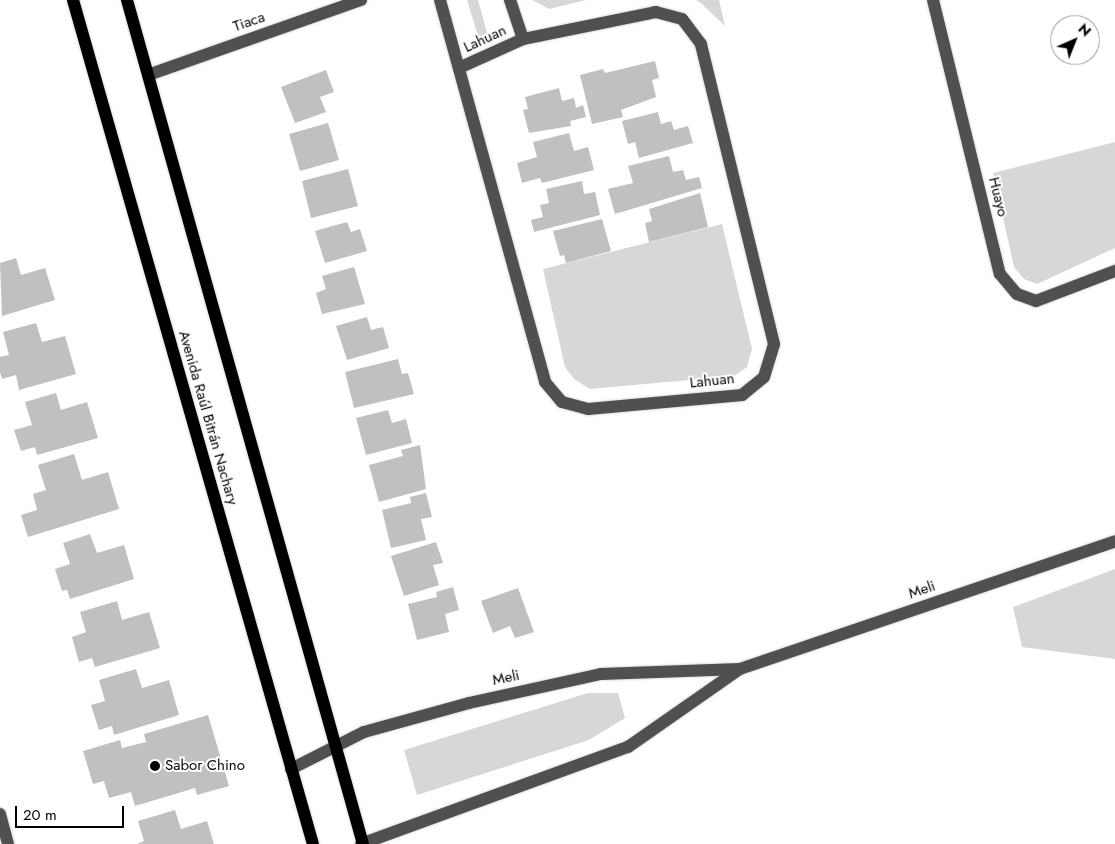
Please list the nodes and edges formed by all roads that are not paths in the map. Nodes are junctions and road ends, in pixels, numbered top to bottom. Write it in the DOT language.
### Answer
graph roads {
  1 [pos="73,0"];
  2 [pos="127,0"];
  3 [pos="361,0"];
  4 [pos="440,0"];
  5 [pos="510,0"];
  6 [pos="933,0"];
  7 [pos="522,39"];
  8 [pos="461,67"];
  9 [pos="148,76"];
  10 [pos="1115,272"];
  11 [pos="1115,540"];
  12 [pos="740,669"];
  13 [pos="335,746"];
  14 [pos="291,769"];
  15 [pos="0,814"];
  16 [pos="8,844"];
  17 [pos="313,844"];
  18 [pos="362,844"];
  1 -- 14 [label="main road, Avenida Raúl Bitrán Nachary"];
  2 -- 9 [label="main road"];
  3 -- 9 [label="street, Tiaca"];
  4 -- 8 [label="street, Lahuan"];
  5 -- 7 [label="street, Lahuan"];
  6 -- 10 [label="street, Huayo"];
  7 -- 8 [label="street, Lahuan"];
  7 -- 8 [label="street, Lahuan"];
  9 -- 13 [label="main road"];
  11 -- 12 [label="street, Meli"];
  12 -- 13 [label="street, Meli"];
  12 -- 18 [label="street, Meli"];
  13 -- 14 [label="street, Meli"];
  13 -- 18 [label="main road"];
  14 -- 17 [label="main road, Avenida Raúl Bitrán Nachary"];
  15 -- 16 [label="street"];
}
